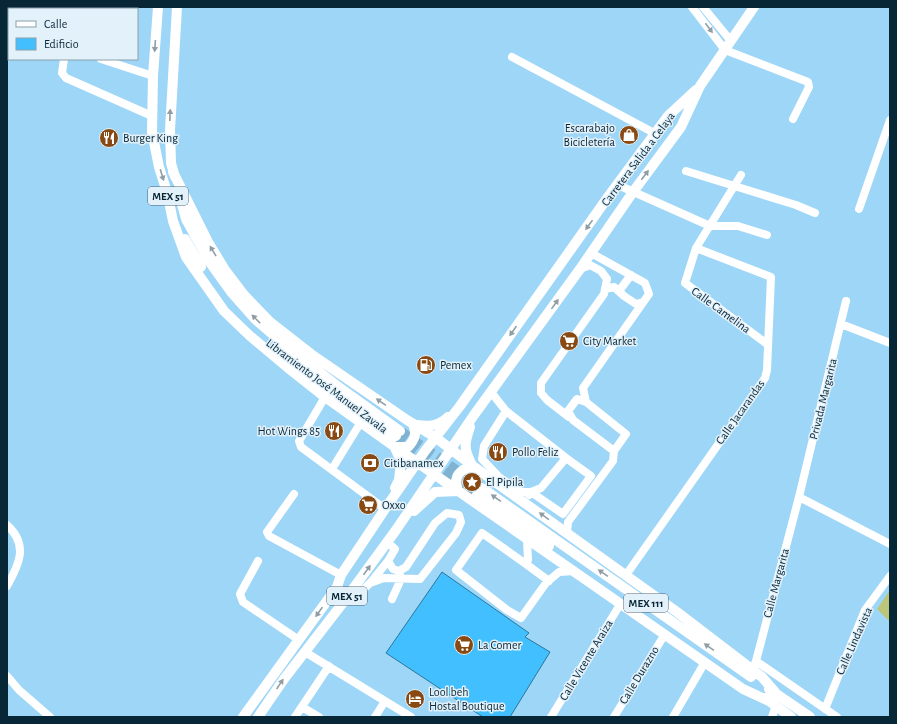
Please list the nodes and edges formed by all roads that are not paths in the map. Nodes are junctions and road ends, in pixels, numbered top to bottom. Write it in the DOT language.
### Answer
graph roads {
  1 [pos="158,7"];
  2 [pos="177,7"];
  3 [pos="692,7"];
  4 [pos="703,7"];
  5 [pos="751,8"];
  6 [pos="731,41"];
  7 [pos="725,50"];
  8 [pos="512,57"];
  9 [pos="64,60"];
  10 [pos="104,60"];
  11 [pos="153,76"];
  12 [pos="700,86"];
  13 [pos="152,116"];
  14 [pos="793,119"];
  15 [pos="890,120"];
  16 [pos="656,134"];
  17 [pos="686,171"];
  18 [pos="173,172"];
  19 [pos="741,175"];
  20 [pos="618,185"];
  21 [pos="735,186"];
  22 [pos="167,192"];
  23 [pos="633,192"];
  24 [pos="859,209"];
  25 [pos="815,213"];
  26 [pos="710,226"];
  27 [pos="767,235"];
  28 [pos="576,243"];
  29 [pos="696,248"];
  30 [pos="591,253"];
  31 [pos="580,269"];
  32 [pos="631,275"];
  33 [pos="605,289"];
  34 [pos="619,291"];
  35 [pos="846,300"];
  36 [pos="643,302"];
  37 [pos="841,324"];
  38 [pos="890,343"];
  39 [pos="767,344"];
  40 [pos="492,392"];
  41 [pos="325,397"];
  42 [pos="586,402"];
  43 [pos="460,406"];
  44 [pos="506,411"];
  45 [pos="474,415"];
  46 [pos="573,420"];
  47 [pos="361,422"];
  48 [pos="413,424"];
  49 [pos="397,438"];
  50 [pos="435,438"];
  51 [pos="451,449"];
  52 [pos="614,451"];
  53 [pos="566,458"];
  54 [pos="417,462"];
  55 [pos="473,466"];
  56 [pos="332,469"];
  57 [pos="433,474"];
  58 [pos="458,491"];
  59 [pos="480,492"];
  60 [pos="531,492"];
  61 [pos="294,494"];
  62 [pos="799,497"];
  63 [pos="528,505"];
  64 [pos="384,509"];
  65 [pos="7,525"];
  66 [pos="396,530"];
  67 [pos="567,532"];
  68 [pos="527,540"];
  69 [pos="386,542"];
  70 [pos="890,544"];
  71 [pos="258,561"];
  72 [pos="388,561"];
  73 [pos="526,564"];
  74 [pos="574,571"];
  75 [pos="341,575"];
  76 [pos="400,575"];
  77 [pos="626,575"];
  78 [pos="890,576"];
  79 [pos="549,581"];
  80 [pos="370,583"];
  81 [pos="7,586"];
  82 [pos="336,587"];
  83 [pos="348,596"];
  84 [pos="392,600"];
  85 [pos="621,603"];
  86 [pos="665,634"];
  87 [pos="299,640"];
  88 [pos="305,652"];
  89 [pos="705,662"];
  90 [pos="754,665"];
  91 [pos="329,666"];
  92 [pos="7,676"];
  93 [pos="774,700"];
  94 [pos="385,701"];
  95 [pos="302,707"];
  96 [pos="825,709"];
  97 [pos="50,717"];
  98 [pos="243,717"];
  99 [pos="258,717"];
  100 [pos="295,717"];
  101 [pos="319,717"];
  102 [pos="375,717"];
  103 [pos="411,717"];
  104 [pos="551,717"];
  105 [pos="614,717"];
  106 [pos="673,717"];
  107 [pos="772,717"];
  108 [pos="791,717"];
  109 [pos="810,717"];
  110 [pos="836,717"];
  1 -- 11 [label="main road, Libramiento José Manuel Zavala / MEX 51, one-way"];
  18 -- 2 [label="main road, Libramiento José Manuel Zavala / MEX 51, one-way"];
  3 -- 7 [label="street, one-way"];
  4 -- 6 [label="street"];
  5 -- 6 [label="main road, MEX 51"];
  6 -- 7 [label="main road, MEX 51"];
  7 -- 12 [label="main road, MEX 51"];
  7 -- 14 [label="street"];
  8 -- 16 [label="street"];
  9 -- 13 [label="street"];
  10 -- 11 [label="street"];
  11 -- 13 [label="main road, Libramiento José Manuel Zavala / MEX 51"];
  12 -- 16 [label="main road, Carretera Salida a Celaya / MEX 51"];
  23 -- 12 [label="main road, Carretera Salida a Celaya / MEX 51, one-way"];
  13 -- 22 [label="main road, Libramiento José Manuel Zavala / MEX 51, one-way"];
  15 -- 24 [label="street"];
  16 -- 20 [label="main road, Carretera Salida a Celaya / MEX 51"];
  17 -- 21 [label="street"];
  48 -- 18 [label="main road, one-way"];
  49 -- 18 [label="main road, Libramiento José Manuel Zavala / MEX 51, one-way"];
  19 -- 21 [label="street"];
  20 -- 23 [label="street"];
  20 -- 28 [label="main road, Carretera Salida a Celaya / MEX 51, one-way"];
  21 -- 25 [label="street"];
  21 -- 26 [label="street"];
  22 -- 41 [label="main road"];
  22 -- 49 [label="main road, Libramiento José Manuel Zavala / MEX 51"];
  23 -- 26 [label="street"];
  23 -- 30 [label="main road, Carretera Salida a Celaya / MEX 51"];
  26 -- 27 [label="street"];
  26 -- 29 [label="street"];
  28 -- 30 [label="main road"];
  28 -- 43 [label="main road, Carretera Salida a Celaya / MEX 51, one-way"];
  29 -- 39 [label="street, Calle Camelina"];
  29 -- 39 [label="street, Calle Jacarandas"];
  30 -- 31 [label="main road, Carretera Salida a Celaya / MEX 51"];
  30 -- 32 [label="street"];
  31 -- 33 [label="street"];
  40 -- 31 [label="main road, Carretera Salida a Celaya / MEX 51, one-way"];
  32 -- 34 [label="street"];
  32 -- 36 [label="street"];
  33 -- 34 [label="street"];
  33 -- 46 [label="street"];
  34 -- 36 [label="street"];
  35 -- 37 [label="street, Privada Margarita"];
  36 -- 42 [label="street"];
  37 -- 38 [label="street"];
  37 -- 62 [label="street, Privada Margarita"];
  39 -- 77 [label="street, Calle Jacarandas"];
  40 -- 44 [label="street"];
  40 -- 45 [label="main road, Carretera Salida a Celaya / MEX 51"];
  41 -- 47 [label="main road"];
  41 -- 56 [label="street"];
  42 -- 46 [label="street"];
  42 -- 52 [label="street"];
  43 -- 48 [label="main road"];
  43 -- 50 [label="main road, Carretera Salida a Celaya / MEX 51"];
  44 -- 53 [label="street"];
  44 -- 60 [label="street"];
  45 -- 51 [label="main road, Carretera Salida a Celaya / MEX 51"];
  45 -- 55 [label="main road"];
  46 -- 52 [label="street"];
  47 -- 49 [label="main road"];
  47 -- 56 [label="street"];
  48 -- 49 [label="main road"];
  48 -- 50 [label="main road"];
  49 -- 54 [label="main road"];
  49 -- 64 [label="main road"];
  50 -- 51 [label="main road"];
  50 -- 54 [label="main road, Carretera Salida a Celaya / MEX 51"];
  51 -- 55 [label="main road"];
  51 -- 57 [label="main road, Carretera Salida a Celaya / MEX 51"];
  52 -- 67 [label="street"];
  53 -- 60 [label="street"];
  53 -- 60 [label="street"];
  54 -- 57 [label="main road"];
  54 -- 64 [label="main road, MEX 51"];
  55 -- 58 [label="main road"];
  55 -- 63 [label="main road"];
  56 -- 64 [label="street"];
  57 -- 58 [label="main road"];
  57 -- 66 [label="main road, MEX 51"];
  58 -- 66 [label="main road"];
  58 -- 68 [label="main road"];
  59 -- 93 [label="main road, MEX 111"];
  60 -- 63 [label="street"];
  61 -- 75 [label="street"];
  62 -- 70 [label="street"];
  62 -- 90 [label="street, Calle Margarita"];
  67 -- 63 [label="main road, one-way"];
  64 -- 75 [label="main road, MEX 51"];
  65 -- 81 [label="street"];
  66 -- 69 [label="main road, MEX 51"];
  67 -- 77 [label="main road"];
  68 -- 73 [label="street"];
  68 -- 74 [label="main road"];
  69 -- 72 [label="street"];
  83 -- 69 [label="main road, MEX 51, one-way"];
  71 -- 87 [label="street"];
  72 -- 76 [label="street"];
  72 -- 80 [label="street"];
  73 -- 79 [label="street"];
  73 -- 79 [label="street"];
  74 -- 79 [label="street"];
  74 -- 85 [label="main road"];
  75 -- 82 [label="main road, MEX 51"];
  76 -- 76 [label="street"];
  76 -- 80 [label="street"];
  76 -- 84 [label="street"];
  77 -- 90 [label="main road"];
  78 -- 96 [label="street, Calle Lindavista"];
  80 -- 83 [label="street"];
  82 -- 83 [label="street"];
  82 -- 87 [label="main road, MEX 51, one-way"];
  83 -- 88 [label="main road, MEX 51"];
  85 -- 86 [label="main road"];
  85 -- 104 [label="street, Calle Vicente Araiza"];
  86 -- 89 [label="main road"];
  86 -- 105 [label="street, Calle Durazno"];
  87 -- 98 [label="main road, MEX 51"];
  88 -- 91 [label="street"];
  99 -- 88 [label="main road, MEX 51, one-way"];
  89 -- 93 [label="main road"];
  89 -- 106 [label="street"];
  90 -- 93 [label="main road"];
  90 -- 96 [label="street"];
  91 -- 94 [label="street"];
  91 -- 95 [label="street"];
  92 -- 97 [label="street"];
  93 -- 107 [label="street"];
  93 -- 108 [label="main road, MEX 111"];
  93 -- 109 [label="main road, MEX 111"];
  94 -- 102 [label="street"];
  94 -- 103 [label="street"];
  95 -- 100 [label="street"];
  95 -- 101 [label="street"];
  96 -- 110 [label="street"];
}
